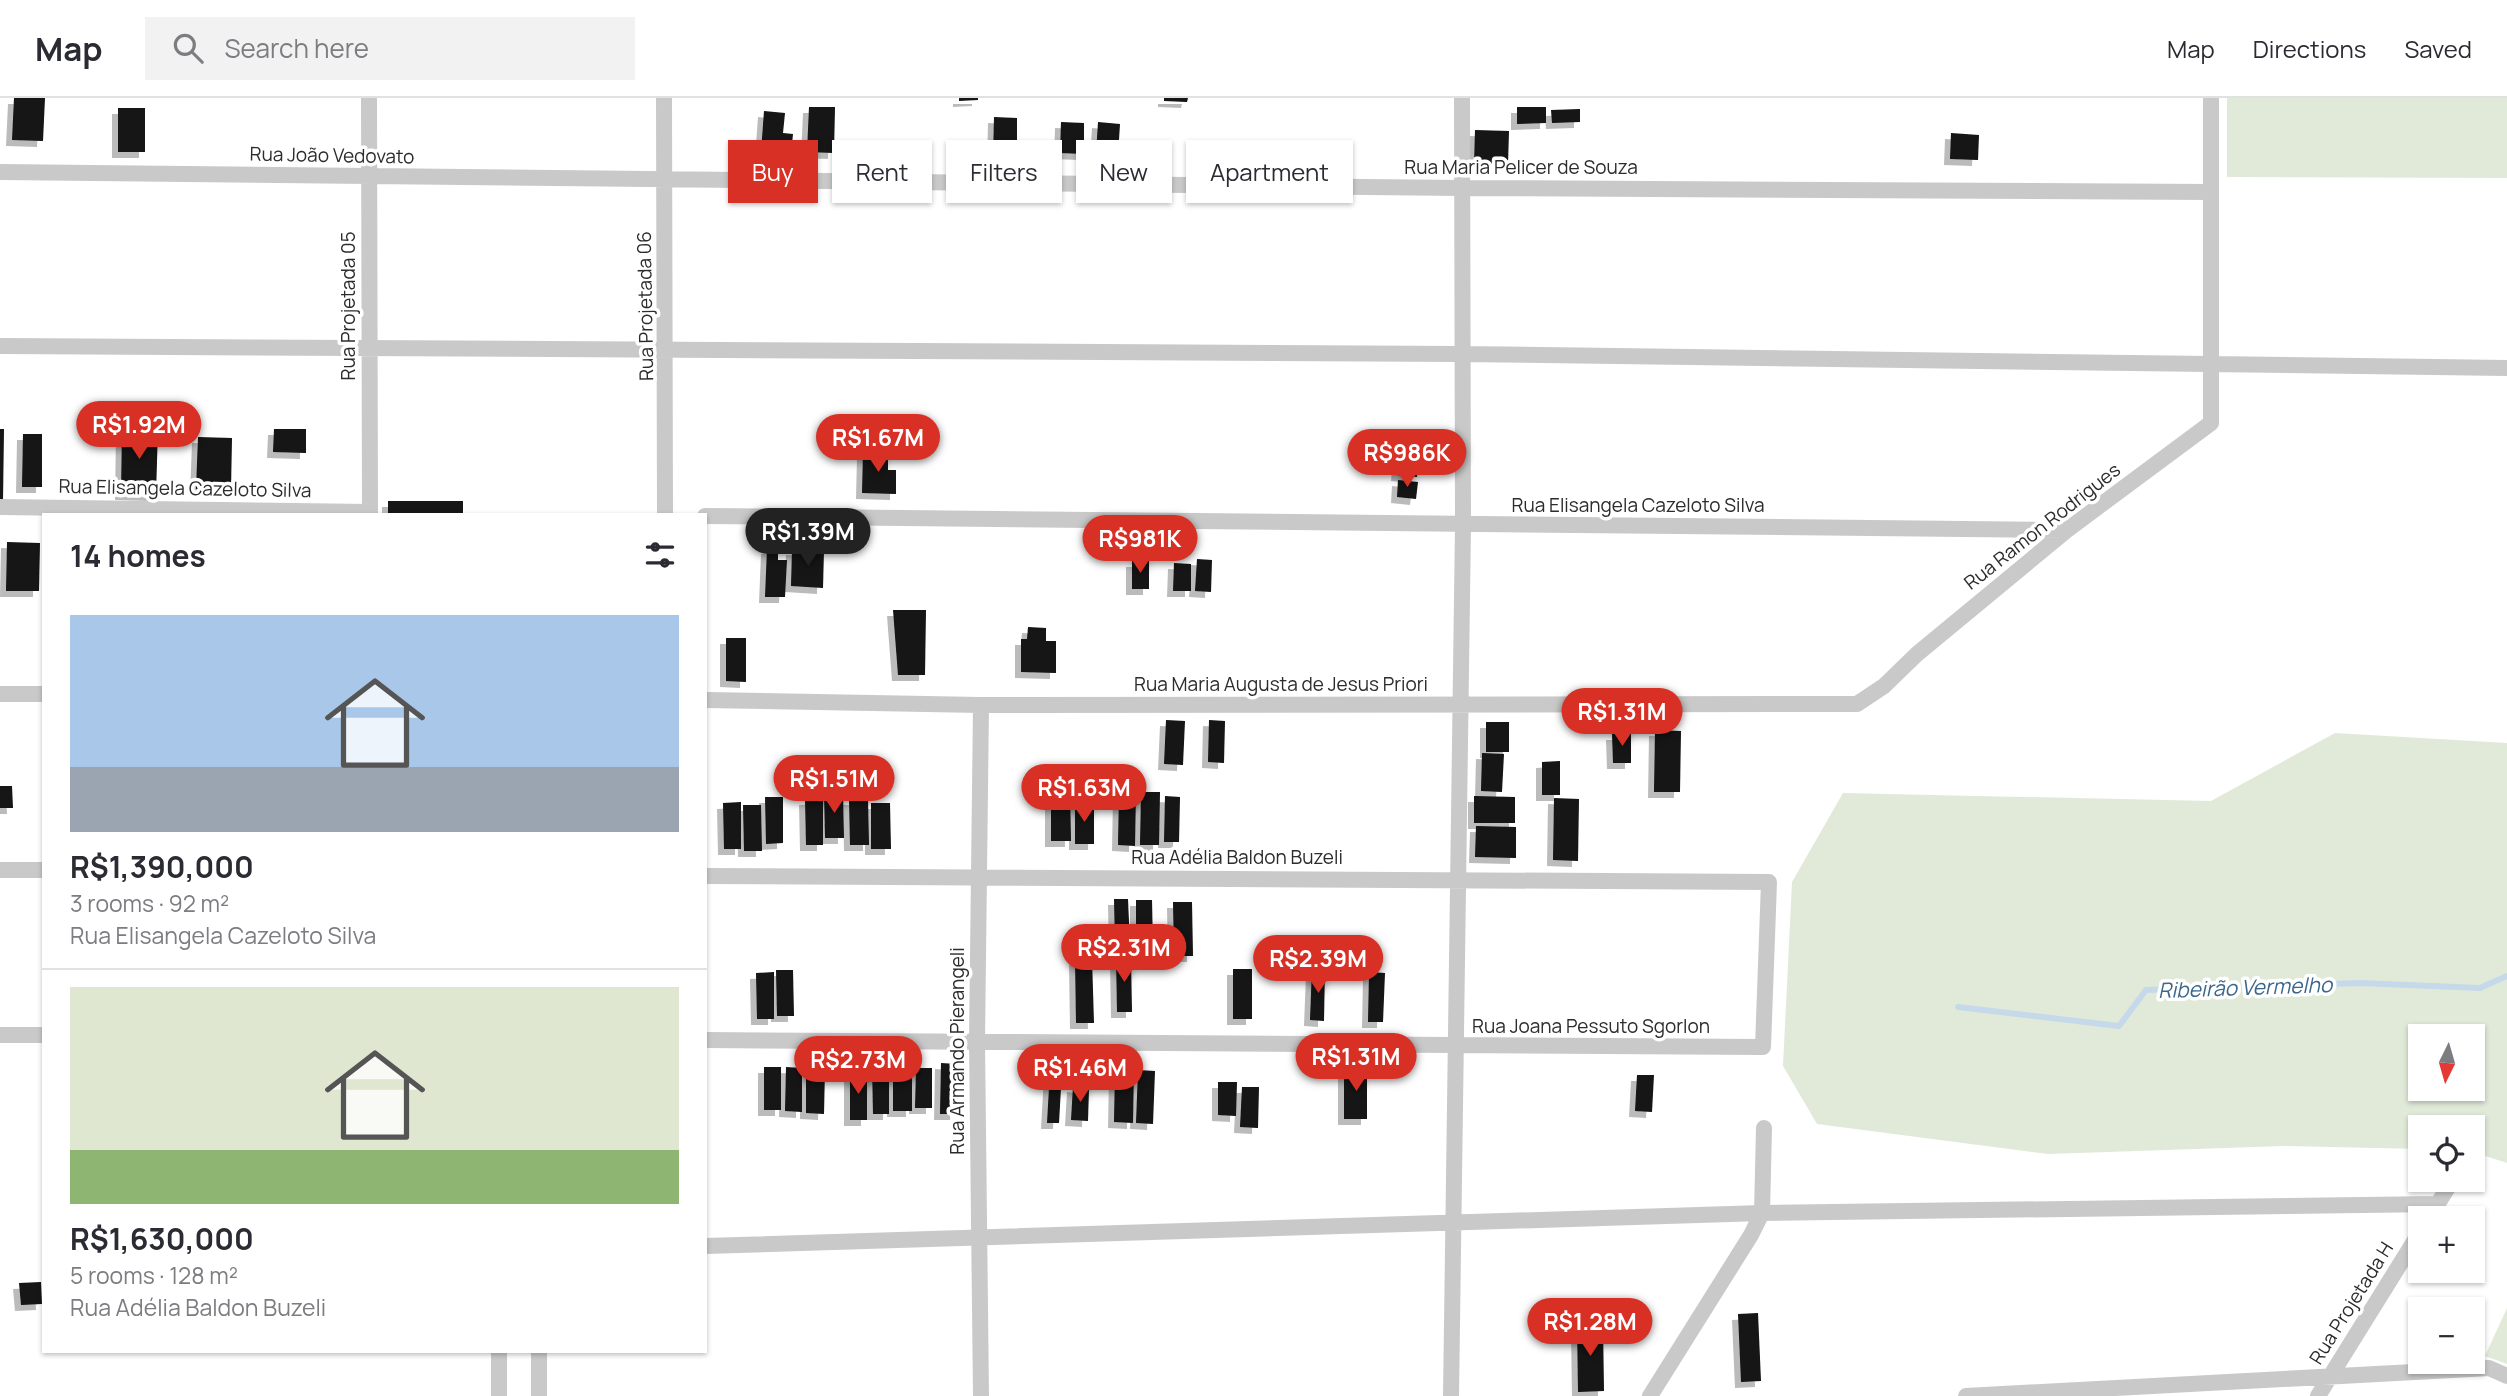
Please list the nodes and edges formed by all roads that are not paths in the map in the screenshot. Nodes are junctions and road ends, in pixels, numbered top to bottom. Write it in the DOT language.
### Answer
graph roads {
  1 [pos="369,98"];
  2 [pos="664,98"];
  3 [pos="1462,98"];
  4 [pos="2211,98"];
  5 [pos="0,172"];
  6 [pos="369,176"];
  7 [pos="664,180"];
  8 [pos="1462,188"];
  9 [pos="2210,192"];
  10 [pos="0,346"];
  11 [pos="370,348"];
  12 [pos="667,349"];
  13 [pos="1461,354"];
  14 [pos="2214,364"];
  15 [pos="2507,368"];
  16 [pos="0,507"];
  17 [pos="370,513"];
  18 [pos="665,513"];
  19 [pos="707,516"];
  20 [pos="1463,525"];
  21 [pos="2067,530"];
  22 [pos="0,694"];
  23 [pos="42,694"];
  24 [pos="707,700"];
  25 [pos="1857,704"];
  26 [pos="981,705"];
  27 [pos="1460,705"];
  28 [pos="0,870"];
  29 [pos="42,870"];
  30 [pos="707,876"];
  31 [pos="978,877"];
  32 [pos="1457,880"];
  33 [pos="0,1035"];
  34 [pos="42,1035"];
  35 [pos="707,1040"];
  36 [pos="977,1042"];
  37 [pos="1455,1047"];
  38 [pos="1763,1047"];
  39 [pos="1764,1128"];
  40 [pos="2408,1211"];
  41 [pos="1762,1213"];
  42 [pos="1454,1222"];
  43 [pos="977,1237"];
  44 [pos="707,1246"];
  45 [pos="2408,1251"];
  46 [pos="499,1353"];
  47 [pos="539,1353"];
  48 [pos="2331,1376"];
  49 [pos="2507,1376"];
  50 [pos="499,1396"];
  51 [pos="539,1396"];
  52 [pos="981,1396"];
  53 [pos="1451,1396"];
  54 [pos="1650,1396"];
  55 [pos="1966,1396"];
  56 [pos="2318,1396"];
  1 -- 6 [label="street, Rua Projetada 05"];
  2 -- 7 [label="street, Rua Projetada 06"];
  3 -- 8 [label="street"];
  4 -- 9 [label="street"];
  5 -- 6 [label="street, Rua João Vedovato"];
  6 -- 7 [label="street, Rua João Vedovato"];
  6 -- 11 [label="street, Rua Projetada 05"];
  7 -- 8 [label="street, Rua Maria Pelicer de Souza"];
  7 -- 12 [label="street, Rua Projetada 06"];
  8 -- 9 [label="street, Rua Maria Pelicer de Souza"];
  8 -- 13 [label="street"];
  9 -- 14 [label="street"];
  10 -- 11 [label="street"];
  11 -- 12 [label="street"];
  11 -- 17 [label="street, Rua Projetada 05"];
  12 -- 13 [label="street"];
  12 -- 18 [label="street, Rua Projetada 06"];
  13 -- 14 [label="street"];
  13 -- 20 [label="street"];
  14 -- 15 [label="street"];
  14 -- 21 [label="street, Rua Ramon Rodrigues"];
  16 -- 17 [label="street, Rua Elisangela Cazeloto Silva"];
  19 -- 20 [label="street, Rua Elisangela Cazeloto Silva"];
  20 -- 21 [label="street, Rua Elisangela Cazeloto Silva"];
  20 -- 27 [label="street"];
  21 -- 25 [label="street, Rua Ramon Rodrigues"];
  22 -- 23 [label="street"];
  24 -- 26 [label="street, Rua Maria Augusta de Jesus Priori"];
  25 -- 27 [label="street, Rua Maria Augusta de Jesus Priori"];
  26 -- 27 [label="street, Rua Maria Augusta de Jesus Priori"];
  26 -- 31 [label="street, Rua Armando Pierangeli"];
  27 -- 32 [label="street"];
  28 -- 29 [label="street"];
  30 -- 31 [label="street, Rua Adélia Baldon Buzeli"];
  31 -- 32 [label="street, Rua Adélia Baldon Buzeli"];
  31 -- 36 [label="street, Rua Armando Pierangeli"];
  32 -- 37 [label="street"];
  32 -- 38 [label="street, Rua Adélia Baldon Buzeli"];
  33 -- 34 [label="street"];
  35 -- 36 [label="street, Rua Joana Pessuto Sgorlon"];
  36 -- 37 [label="street, Rua Joana Pessuto Sgorlon"];
  36 -- 43 [label="street, Rua Armando Pierangeli"];
  37 -- 38 [label="street, Rua Joana Pessuto Sgorlon"];
  37 -- 42 [label="street"];
  39 -- 41 [label="street"];
  40 -- 41 [label="street"];
  41 -- 42 [label="street"];
  41 -- 54 [label="street"];
  42 -- 43 [label="street"];
  42 -- 53 [label="street"];
  43 -- 44 [label="street"];
  43 -- 52 [label="street, Rua Armando Pierangeli"];
  45 -- 48 [label="street, Rua Projetada H"];
  46 -- 50 [label="street"];
  47 -- 51 [label="street"];
  48 -- 49 [label="street"];
  48 -- 55 [label="street"];
  48 -- 56 [label="street, Rua Projetada H"];
}
